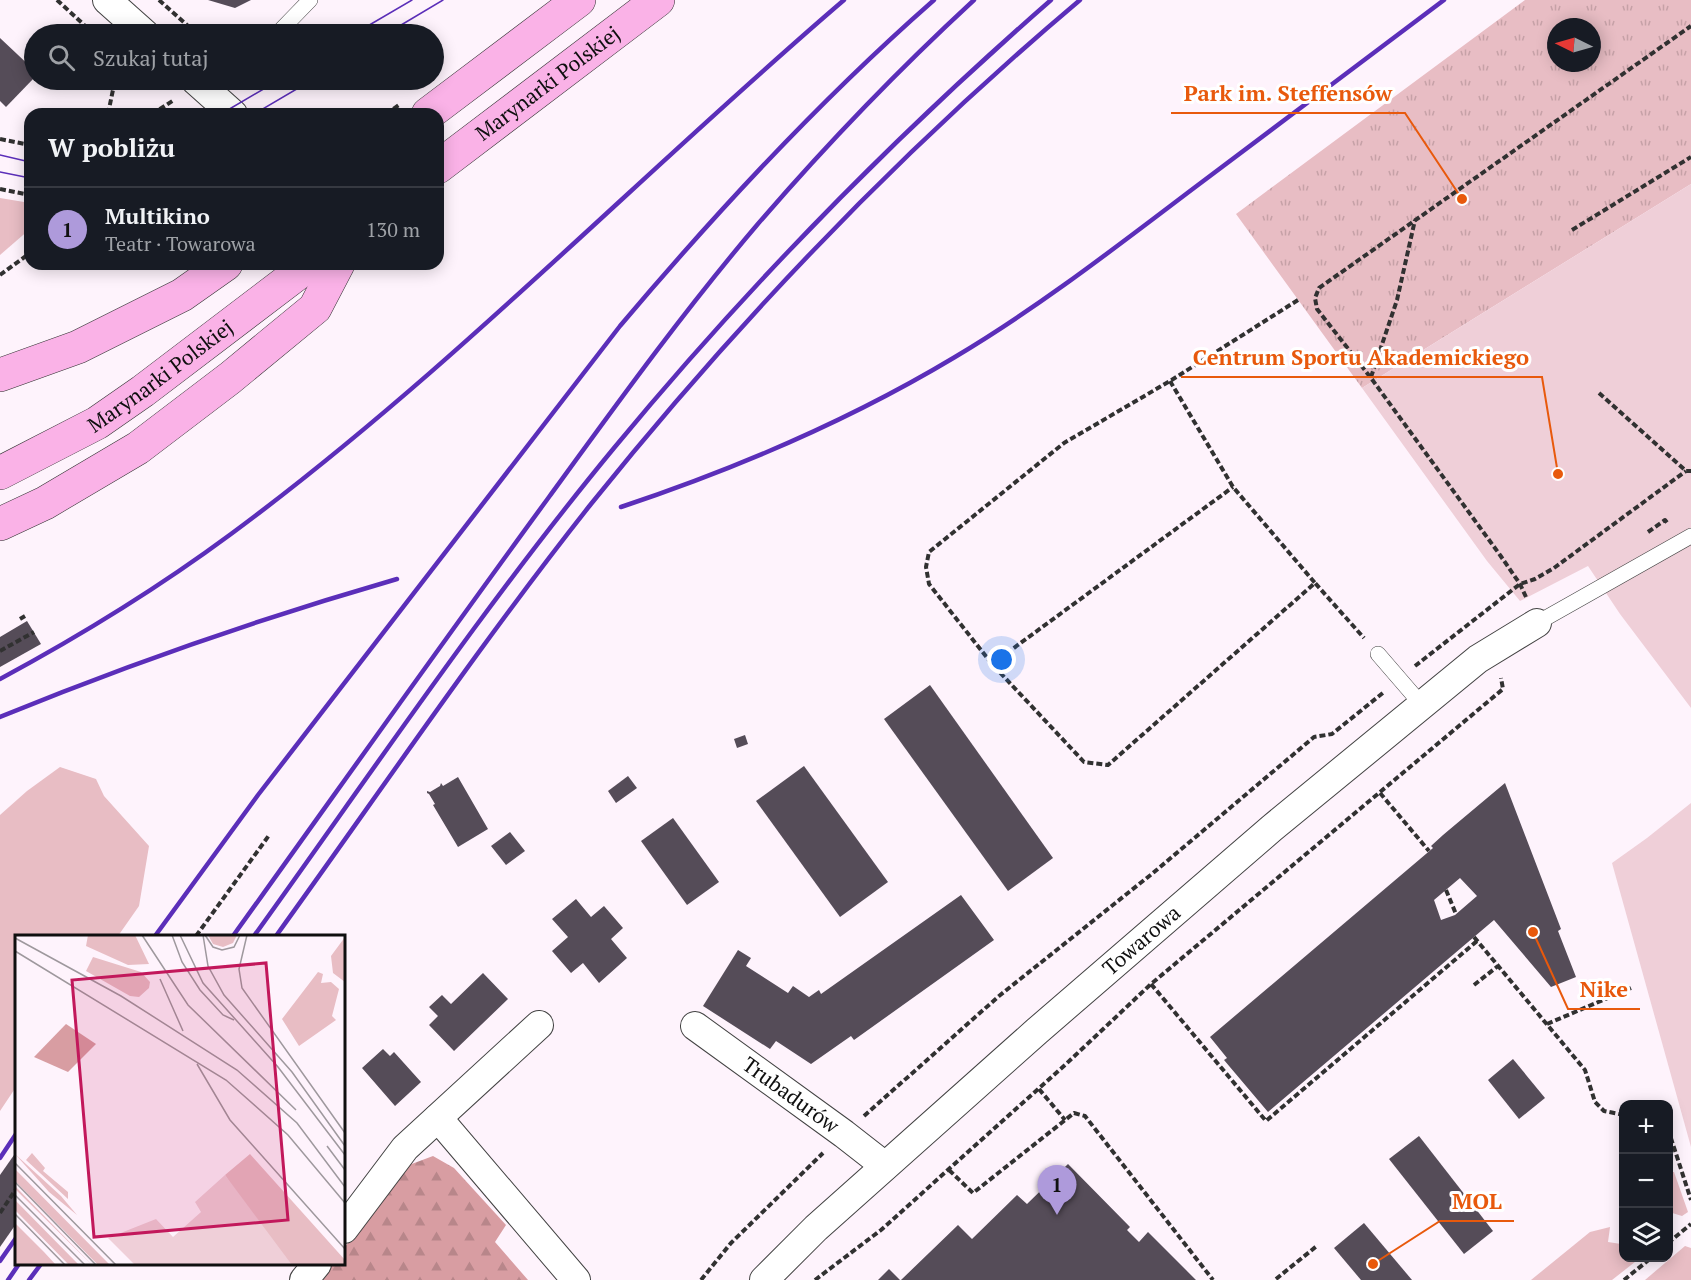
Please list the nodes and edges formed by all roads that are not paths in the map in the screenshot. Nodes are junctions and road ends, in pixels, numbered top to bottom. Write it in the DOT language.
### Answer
graph roads {
  1 [pos="107,0"];
  2 [pos="310,0"];
  3 [pos="579,0"];
  4 [pos="658,0"];
  5 [pos="134,24"];
  6 [pos="287,24"];
  7 [pos="208,90"];
  8 [pos="227,108"];
  9 [pos="436,108"];
  10 [pos="444,161"];
  11 [pos="217,270"];
  12 [pos="302,270"];
  13 [pos="335,270"];
  14 [pos="0,375"];
  15 [pos="0,473"];
  16 [pos="0,524"];
  17 [pos="1691,536"];
  18 [pos="1538,622"];
  19 [pos="1378,654"];
  20 [pos="1422,705"];
  21 [pos="539,1025"];
  22 [pos="694,1026"];
  23 [pos="438,1118"];
  24 [pos="885,1166"];
  25 [pos="345,1227"];
  26 [pos="315,1265"];
  27 [pos="304,1280"];
  28 [pos="576,1280"];
  29 [pos="764,1280"];
  1 -- 5 [label="street"];
  2 -- 6 [label="lane"];
  3 -- 9 [label="main road"];
  4 -- 10 [label="main road, Marynarki Polskiej"];
  7 -- 8 [label="street"];
  11 -- 14 [label="main road"];
  12 -- 15 [label="main road, Marynarki Polskiej"];
  13 -- 16 [label="main road"];
  17 -- 18 [label="lane"];
  18 -- 20 [label="street, Towarowa"];
  19 -- 20 [label="lane"];
  20 -- 24 [label="street, Towarowa"];
  21 -- 23 [label="street"];
  22 -- 24 [label="street, Trubadurów"];
  23 -- 25 [label="street"];
  23 -- 28 [label="street"];
  24 -- 29 [label="street, Towarowa"];
  26 -- 27 [label="street"];
}
